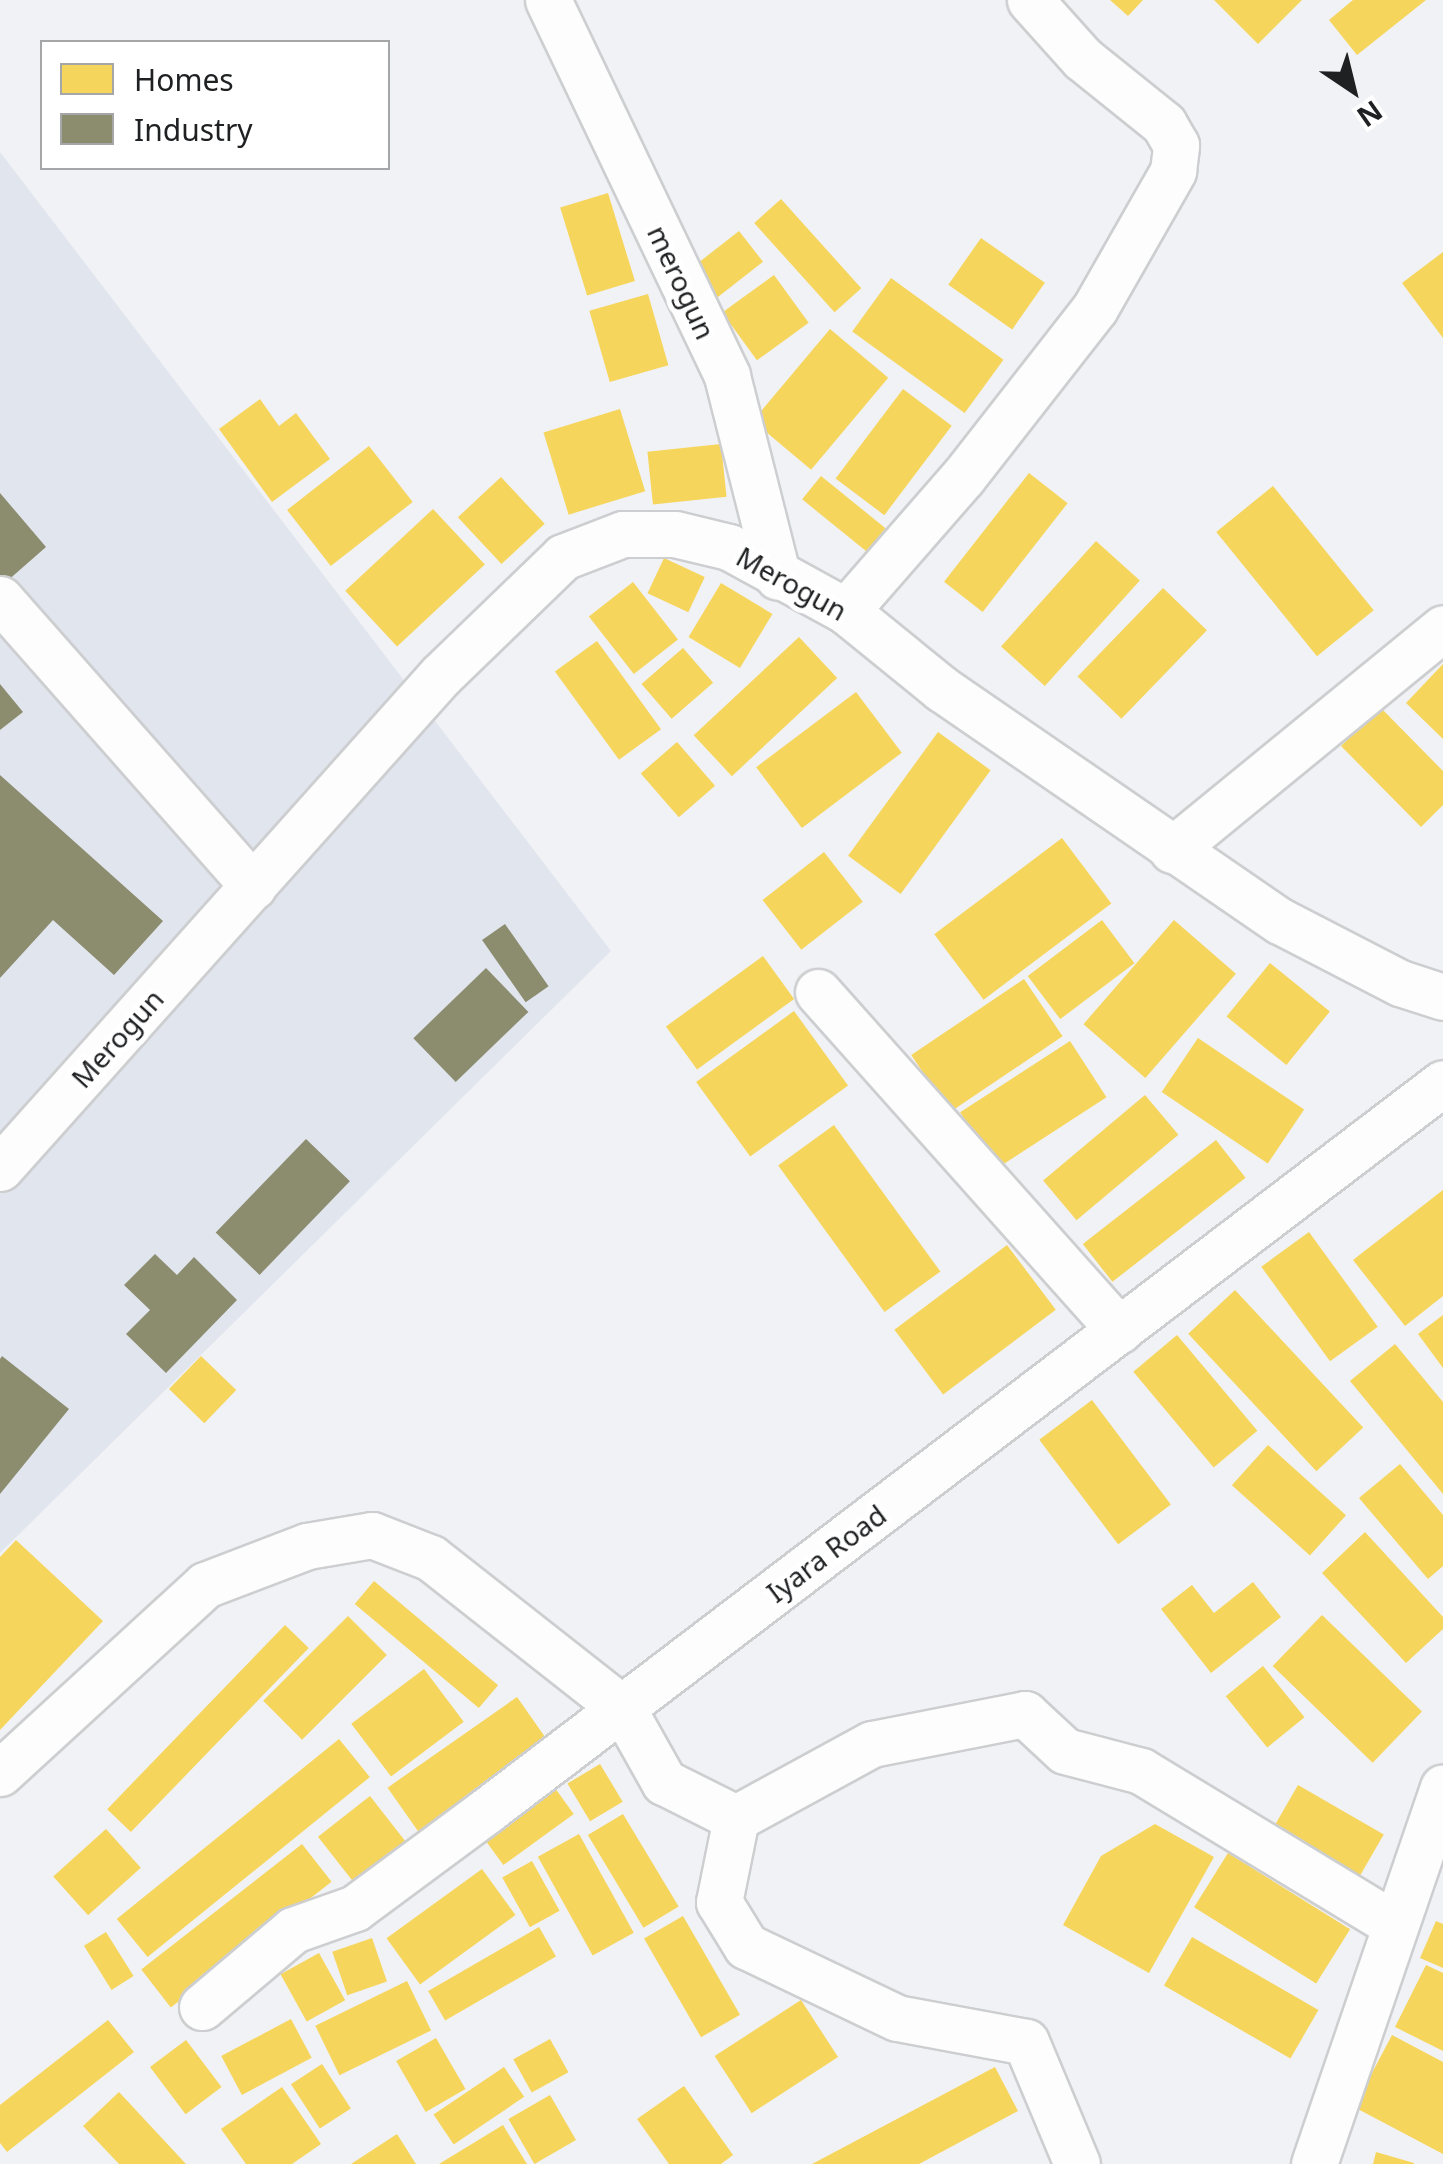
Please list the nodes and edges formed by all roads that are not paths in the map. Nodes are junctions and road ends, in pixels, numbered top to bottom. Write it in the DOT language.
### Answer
graph roads {
  1 [pos="548,0"];
  2 [pos="1030,0"];
  3 [pos="778,577"];
  4 [pos="0,599"];
  5 [pos="846,611"];
  6 [pos="1443,628"];
  7 [pos="1172,850"];
  8 [pos="253,886"];
  9 [pos="818,992"];
  10 [pos="1443,997"];
  11 [pos="1443,1084"];
  12 [pos="0,1168"];
  13 [pos="1118,1330"];
  14 [pos="623,1708"];
  15 [pos="0,1773"];
  16 [pos="1443,1787"];
  17 [pos="736,1818"];
  18 [pos="1394,1924"];
  19 [pos="202,2007"];
  20 [pos="1077,2164"];
  21 [pos="1314,2164"];
  1 -- 3 [label="street, merogun"];
  2 -- 5 [label="street"];
  3 -- 5 [label="street, Merogun"];
  3 -- 8 [label="street, Merogun"];
  4 -- 8 [label="street"];
  5 -- 7 [label="street, Merogun"];
  6 -- 7 [label="street"];
  7 -- 10 [label="street, Merogun"];
  8 -- 12 [label="street, Merogun"];
  9 -- 13 [label="street"];
  11 -- 13 [label="street, Iyara Road"];
  13 -- 14 [label="street, Iyara Road"];
  14 -- 15 [label="street"];
  14 -- 17 [label="street"];
  14 -- 19 [label="street, Iyara Road"];
  16 -- 18 [label="street"];
  17 -- 18 [label="street"];
  17 -- 20 [label="street"];
  18 -- 21 [label="street"];
}
